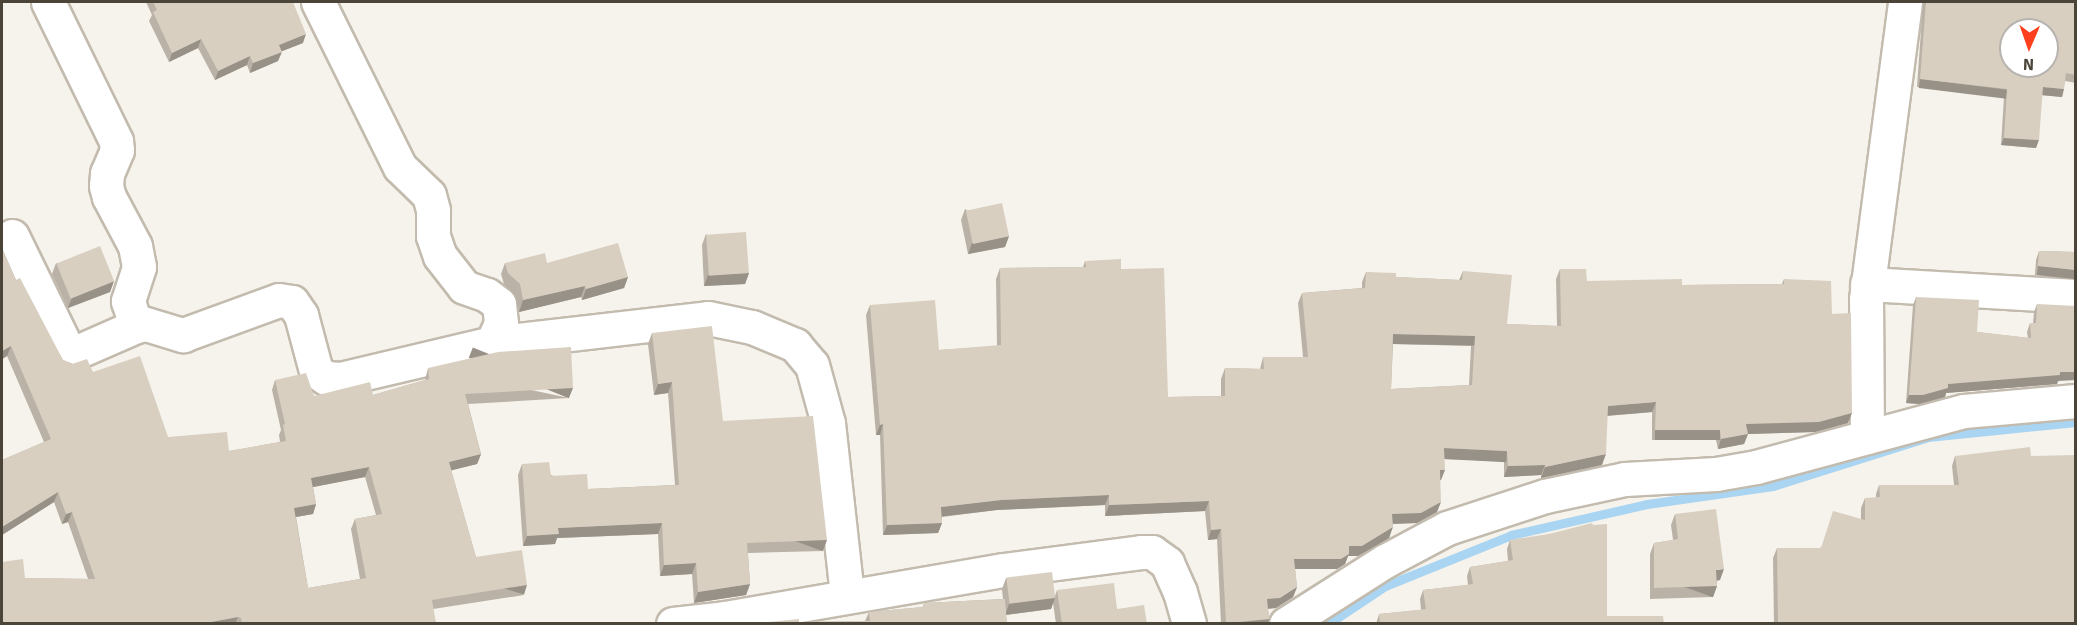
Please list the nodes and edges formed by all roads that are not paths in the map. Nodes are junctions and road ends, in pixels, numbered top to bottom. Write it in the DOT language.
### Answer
graph roads {
  1 [pos="48,2"];
  2 [pos="318,2"];
  3 [pos="1905,2"];
  4 [pos="12,236"];
  5 [pos="1867,284"];
  6 [pos="2076,296"];
  7 [pos="136,326"];
  8 [pos="492,343"];
  9 [pos="2076,401"];
  10 [pos="1867,436"];
  11 [pos="847,596"];
  12 [pos="673,624"];
  13 [pos="1189,624"];
  14 [pos="1286,624"];
  1 -- 7 [label="street"];
  2 -- 8 [label="street"];
  3 -- 5 [label="street"];
  4 -- 7 [label="street"];
  5 -- 6 [label="street"];
  5 -- 10 [label="street"];
  7 -- 8 [label="street"];
  8 -- 11 [label="street"];
  9 -- 10 [label="street"];
  10 -- 14 [label="street"];
  11 -- 12 [label="street"];
  11 -- 13 [label="street"];
}
